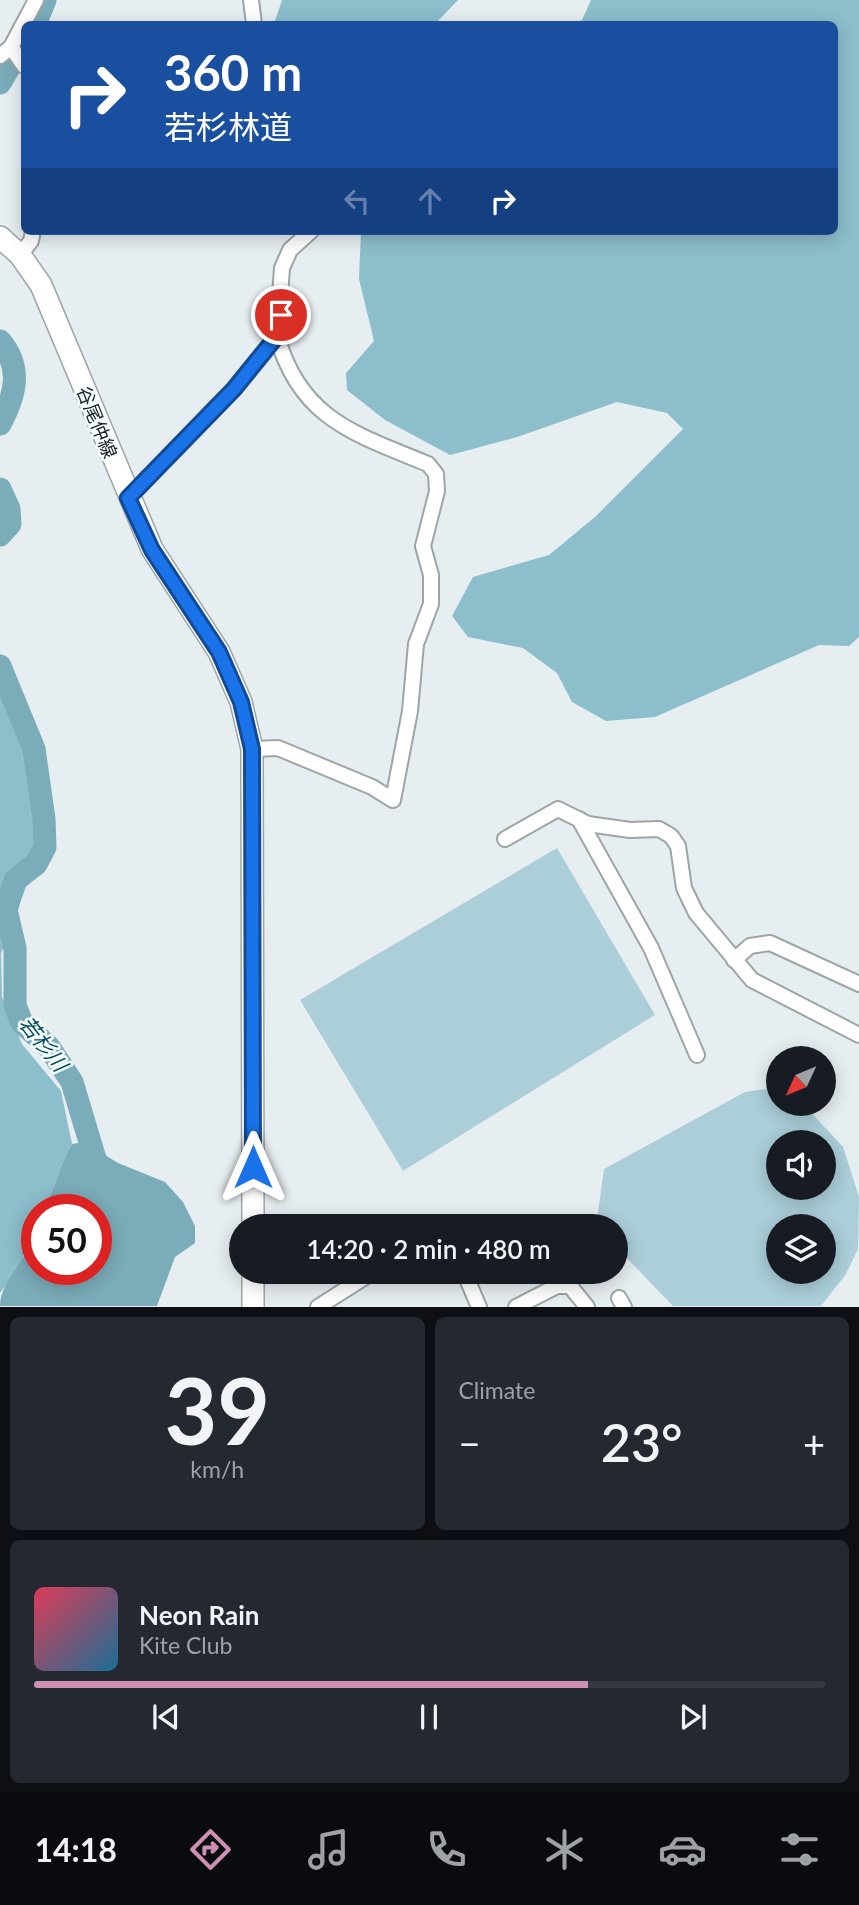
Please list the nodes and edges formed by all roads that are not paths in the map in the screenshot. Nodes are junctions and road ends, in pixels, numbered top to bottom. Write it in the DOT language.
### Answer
graph roads {
  1 [pos="36,0"];
  2 [pos="251,0"];
  3 [pos="24,21"];
  4 [pos="254,21"];
  5 [pos="21,27"];
  6 [pos="8,51"];
  7 [pos="32,235"];
  8 [pos="307,235"];
  9 [pos="0,237"];
  10 [pos="20,255"];
  11 [pos="277,336"];
  12 [pos="128,498"];
  13 [pos="252,749"];
  14 [pos="578,818"];
  15 [pos="505,839"];
  16 [pos="734,960"];
  17 [pos="859,984"];
  18 [pos="859,1035"];
  19 [pos="697,1055"];
  20 [pos="253,1214"];
  21 [pos="253,1284"];
  22 [pos="354,1284"];
  23 [pos="469,1284"];
  24 [pos="253,1307"];
  25 [pos="318,1307"];
  26 [pos="479,1307"];
  27 [pos="516,1307"];
  28 [pos="587,1307"];
  1 -- 3 [label="street"];
  2 -- 4 [label="street"];
  5 -- 6 [label="street"];
  7 -- 10 [label="street"];
  8 -- 11 [label="street"];
  9 -- 10 [label="main road, 谷尾仲線"];
  10 -- 12 [label="main road, 谷尾仲線"];
  11 -- 12 [label="street"];
  11 -- 13 [label="street"];
  12 -- 13 [label="main road, 谷尾仲線"];
  13 -- 20 [label="main road, 谷尾仲線"];
  14 -- 15 [label="street"];
  14 -- 16 [label="street"];
  14 -- 19 [label="street"];
  16 -- 17 [label="street"];
  16 -- 18 [label="street"];
  21 -- 24 [label="main road"];
  22 -- 25 [label="street"];
  23 -- 26 [label="street"];
  27 -- 28 [label="street"];
}
